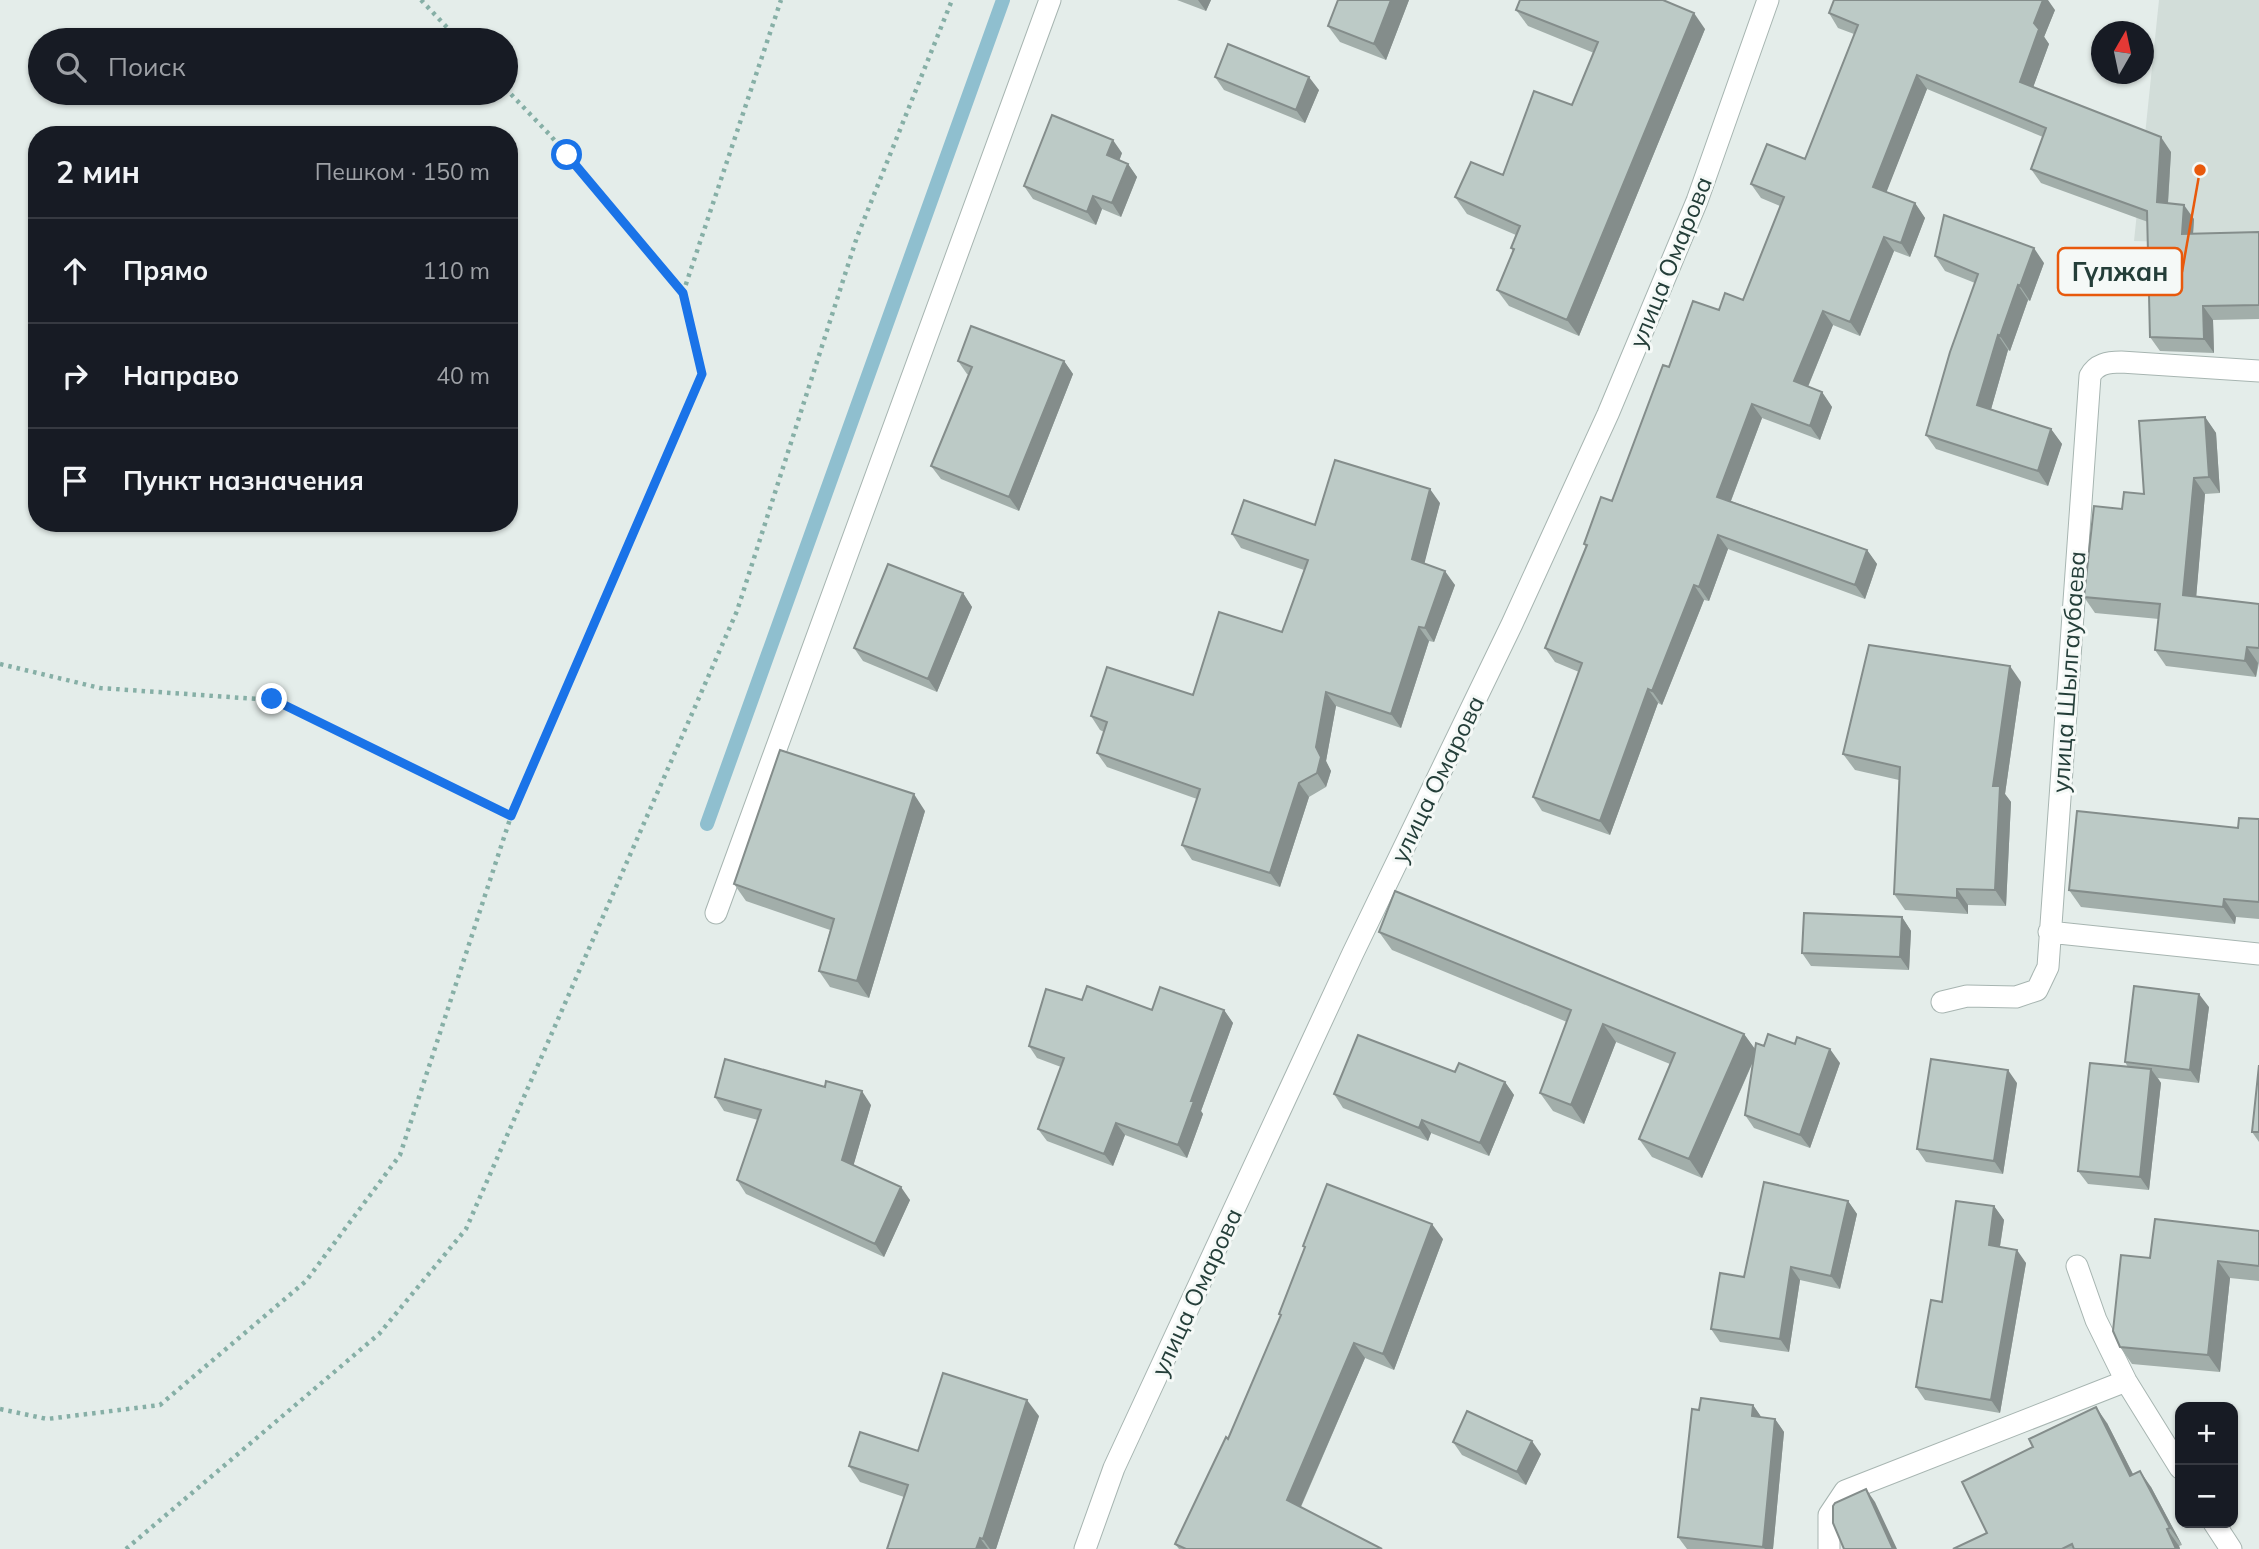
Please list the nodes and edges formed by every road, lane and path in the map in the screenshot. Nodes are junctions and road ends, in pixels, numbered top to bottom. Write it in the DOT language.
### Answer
graph roads {
  1 [pos="421,0"];
  2 [pos="780,0"];
  3 [pos="952,0"];
  4 [pos="1050,0"];
  5 [pos="1768,0"];
  6 [pos="448,28"];
  7 [pos="518,102"];
  8 [pos="683,293"];
  9 [pos="2259,371"];
  10 [pos="0,664"];
  11 [pos="511,816"];
  12 [pos="716,913"];
  13 [pos="2049,932"];
  14 [pos="2259,954"];
  15 [pos="1942,1002"];
  16 [pos="2077,1266"];
  17 [pos="2126,1381"];
  18 [pos="0,1409"];
  19 [pos="2178,1465"];
  20 [pos="2217,1528"];
  21 [pos="126,1549"];
  22 [pos="1085,1549"];
  23 [pos="1829,1549"];
  24 [pos="2231,1549"];
  1 -- 6 [label="path"];
  2 -- 8 [label="path"];
  3 -- 21 [label="path"];
  4 -- 12 [label="street"];
  5 -- 22 [label="street, улица Омарова"];
  7 -- 8 [label="path"];
  8 -- 11 [label="path"];
  9 -- 13 [label="street, улица Шылгаубаева"];
  10 -- 11 [label="path"];
  11 -- 18 [label="path"];
  13 -- 14 [label="street"];
  13 -- 15 [label="street"];
  16 -- 17 [label="street"];
  17 -- 19 [label="street"];
  17 -- 23 [label="street"];
  20 -- 24 [label="street"];
}
